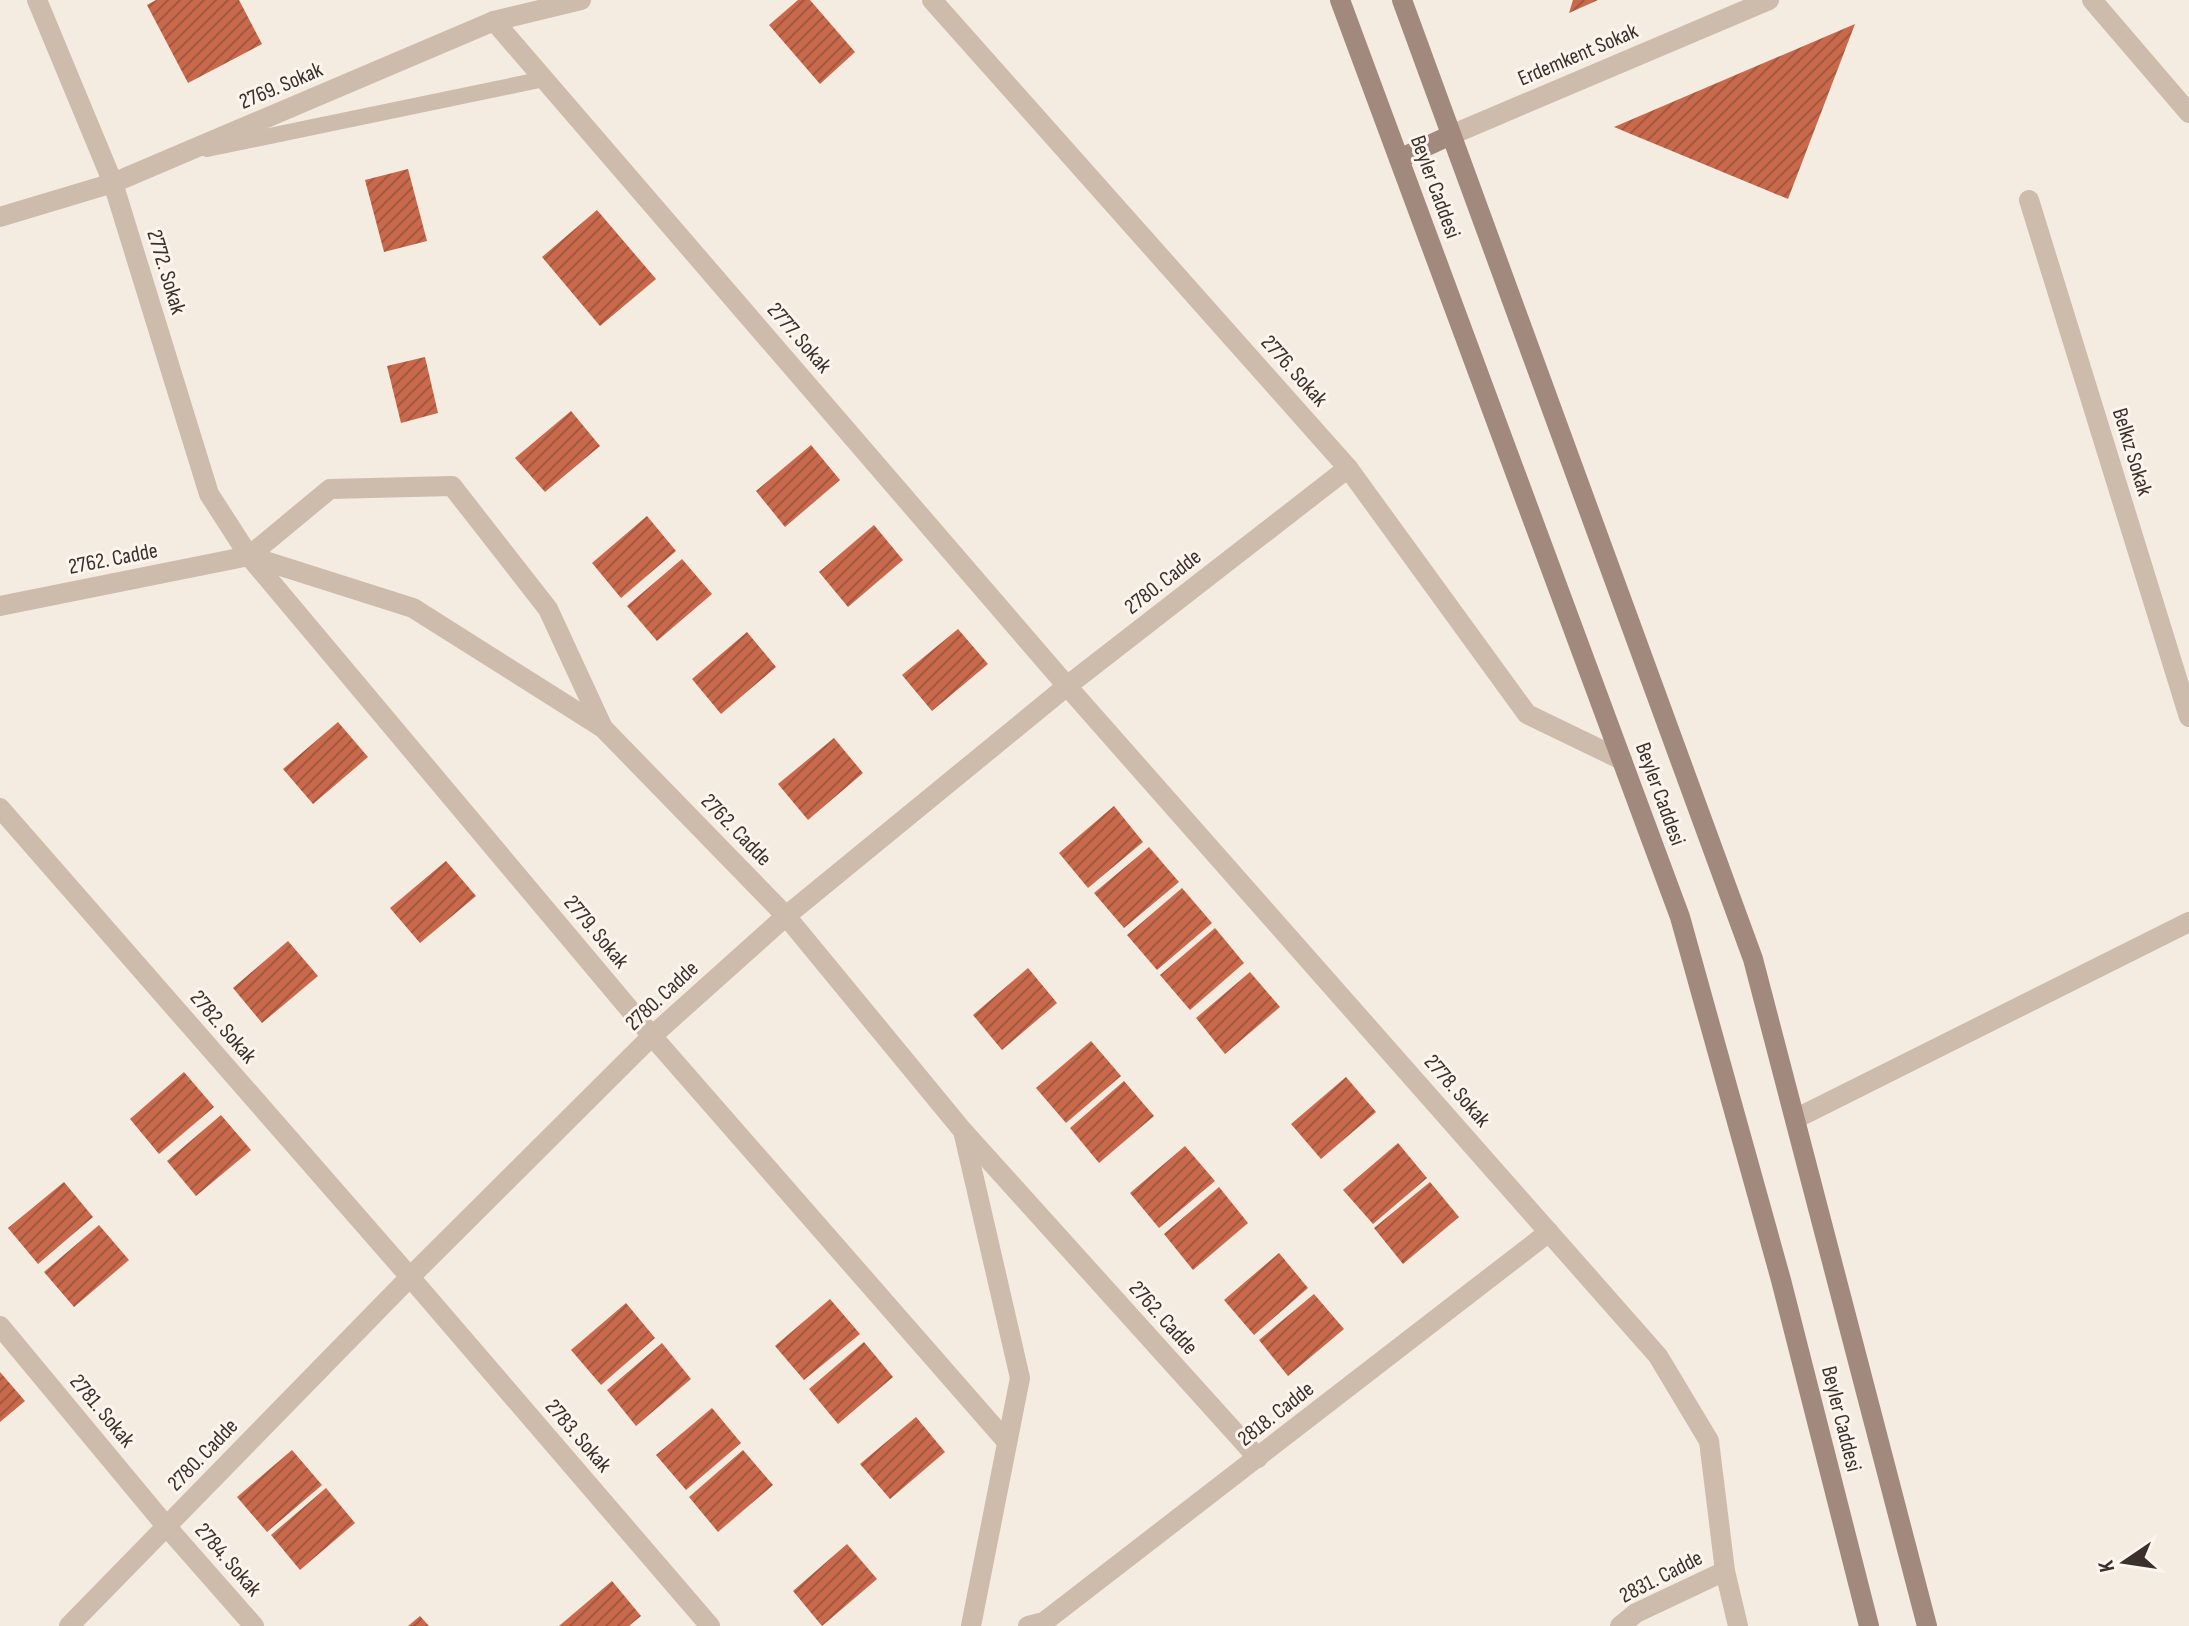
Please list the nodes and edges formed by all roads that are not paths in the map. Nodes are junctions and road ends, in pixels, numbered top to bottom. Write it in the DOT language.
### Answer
graph roads {
  1 [pos="37,0"];
  2 [pos="581,0"];
  3 [pos="932,0"];
  4 [pos="1340,0"];
  5 [pos="1402,0"];
  6 [pos="1769,0"];
  7 [pos="2092,0"];
  8 [pos="494,21"];
  9 [pos="544,79"];
  10 [pos="2189,113"];
  11 [pos="1451,135"];
  12 [pos="178,155"];
  13 [pos="1399,159"];
  14 [pos="113,183"];
  15 [pos="2029,200"];
  16 [pos="0,217"];
  17 [pos="1348,468"];
  18 [pos="249,556"];
  19 [pos="0,606"];
  20 [pos="1067,686"];
  21 [pos="2189,717"];
  22 [pos="603,728"];
  23 [pos="1622,760"];
  24 [pos="2,812"];
  25 [pos="786,916"];
  26 [pos="2189,922"];
  27 [pos="652,1036"];
  28 [pos="1795,1119"];
  29 [pos="963,1131"];
  30 [pos="1549,1232"];
  31 [pos="410,1277"];
  32 [pos="0,1326"];
  33 [pos="1007,1442"];
  34 [pos="1258,1458"];
  35 [pos="166,1526"];
  36 [pos="1725,1571"];
  37 [pos="69,1626"];
  38 [pos="254,1626"];
  39 [pos="710,1626"];
  40 [pos="971,1626"];
  41 [pos="1028,1626"];
  42 [pos="1620,1626"];
  43 [pos="1738,1626"];
  44 [pos="1869,1626"];
  45 [pos="1927,1626"];
  1 -- 14 [label="street, 2772. Sokak"];
  2 -- 8 [label="street, 2769. Sokak"];
  3 -- 17 [label="street, 2776. Sokak"];
  4 -- 13 [label="main road, Beyler Caddesi"];
  5 -- 11 [label="main road, Beyler Caddesi"];
  6 -- 11 [label="street, Erdemkent Sokak"];
  7 -- 10 [label="street"];
  8 -- 9 [label="street, 2777. Sokak"];
  8 -- 12 [label="street, 2769. Sokak"];
  9 -- 12 [label="lane"];
  9 -- 20 [label="street, 2777. Sokak"];
  11 -- 13 [label="main road"];
  11 -- 28 [label="main road, Beyler Caddesi"];
  12 -- 14 [label="street, 2769. Sokak"];
  13 -- 23 [label="main road, Beyler Caddesi"];
  14 -- 16 [label="street, 2769. Sokak"];
  14 -- 18 [label="street, 2772. Sokak"];
  15 -- 21 [label="street, Belkız Sokak"];
  17 -- 20 [label="street, 2780. Cadde"];
  17 -- 23 [label="street, 2776. Sokak"];
  18 -- 19 [label="street, 2762. Cadde"];
  18 -- 22 [label="street, 2762. Cadde"];
  18 -- 22 [label="street"];
  18 -- 27 [label="street, 2779. Sokak"];
  20 -- 25 [label="street, 2780. Cadde"];
  20 -- 30 [label="street, 2778. Sokak"];
  22 -- 25 [label="street, 2762. Cadde"];
  23 -- 44 [label="main road, Beyler Caddesi"];
  24 -- 31 [label="street, 2782. Sokak"];
  25 -- 27 [label="street, 2780. Cadde"];
  25 -- 29 [label="street, 2762. Cadde"];
  26 -- 28 [label="street"];
  27 -- 31 [label="street, 2780. Cadde"];
  27 -- 33 [label="street, 2779. Sokak"];
  28 -- 45 [label="main road, Beyler Caddesi"];
  29 -- 33 [label="street"];
  29 -- 34 [label="street, 2762. Cadde"];
  30 -- 34 [label="street, 2818. Cadde"];
  30 -- 36 [label="street, 2778. Sokak"];
  31 -- 35 [label="street, 2780. Cadde"];
  31 -- 39 [label="street, 2783. Sokak"];
  32 -- 35 [label="street, 2781. Sokak"];
  33 -- 40 [label="street"];
  34 -- 41 [label="street, 2818. Cadde"];
  35 -- 37 [label="street, 2780. Cadde"];
  35 -- 38 [label="street, 2784. Sokak"];
  36 -- 42 [label="street, 2831. Cadde"];
  36 -- 43 [label="street, 2778. Sokak"];
}
